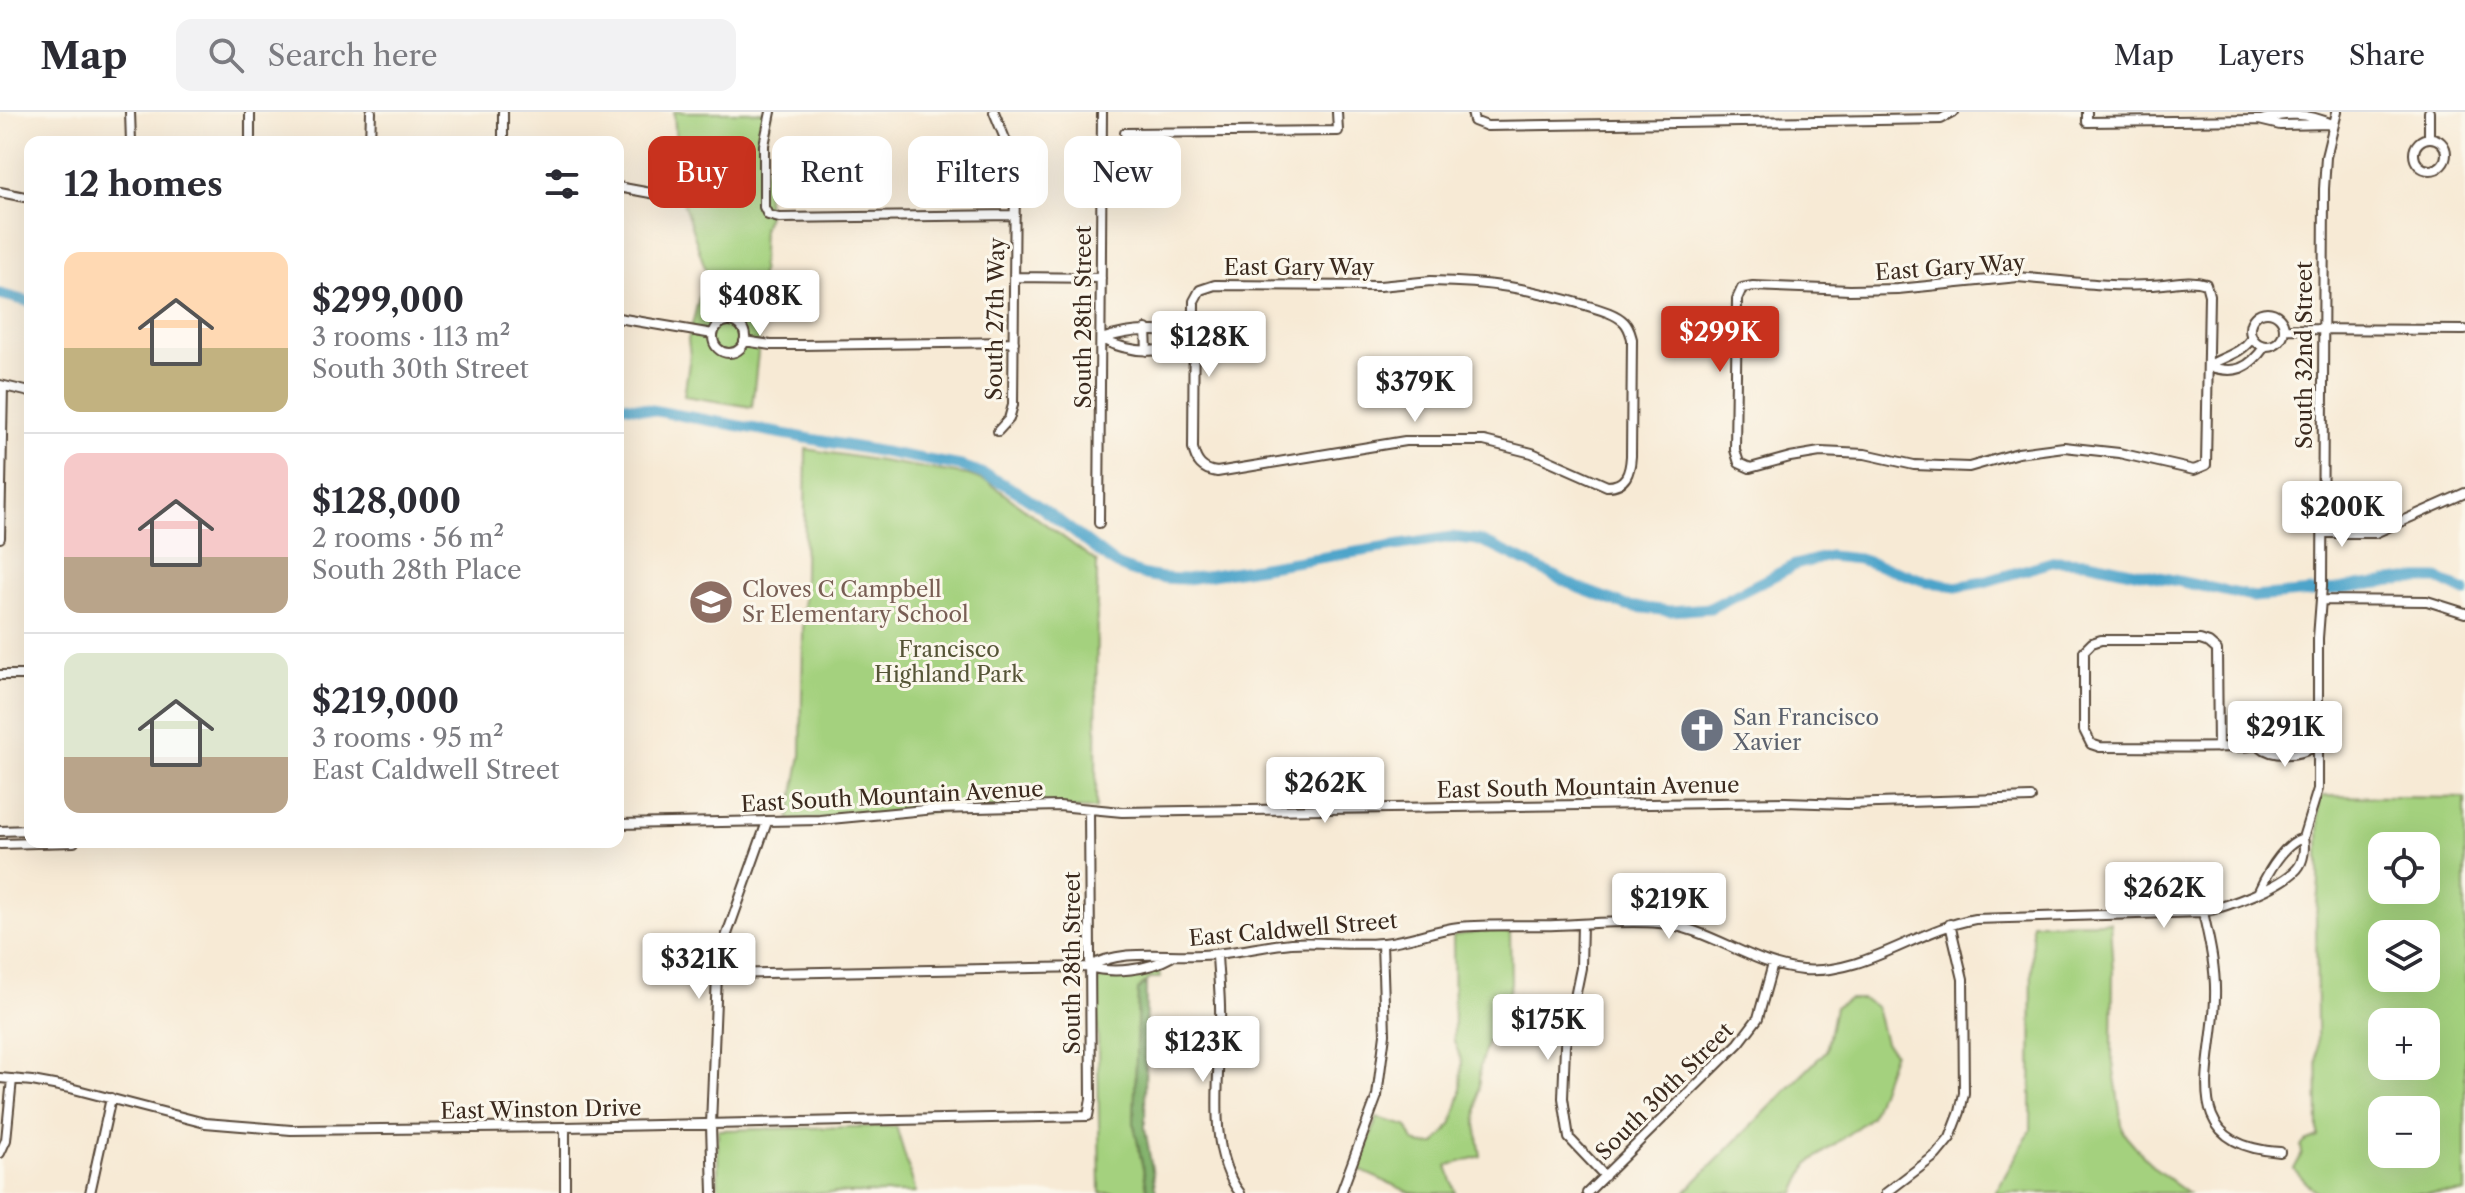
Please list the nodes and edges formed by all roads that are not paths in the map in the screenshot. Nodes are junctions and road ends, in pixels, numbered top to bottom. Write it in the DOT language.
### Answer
graph roads {
  1 [pos="130,112"];
  2 [pos="250,112"];
  3 [pos="371,112"];
  4 [pos="503,112"];
  5 [pos="771,112"];
  6 [pos="994,112"];
  7 [pos="1102,112"];
  8 [pos="1337,112"];
  9 [pos="2337,112"];
  10 [pos="2429,112"];
  11 [pos="1953,113"];
  12 [pos="2290,114"];
  13 [pos="2259,116"];
  14 [pos="1473,117"];
  15 [pos="2087,117"];
  16 [pos="2333,124"];
  17 [pos="2291,125"];
  18 [pos="1125,133"];
  19 [pos="131,136"];
  20 [pos="250,136"];
  21 [pos="370,136"];
  22 [pos="503,136"];
  23 [pos="2429,138"];
  24 [pos="624,188"];
  25 [pos="0,192"];
  26 [pos="648,193"];
  27 [pos="24,197"];
  28 [pos="1015,215"];
  29 [pos="1015,277"];
  30 [pos="1101,278"];
  31 [pos="624,319"];
  32 [pos="2322,328"];
  33 [pos="1146,329"];
  34 [pos="2285,329"];
  35 [pos="2465,330"];
  36 [pos="713,334"];
  37 [pos="2252,338"];
  38 [pos="1101,339"];
  39 [pos="1193,339"];
  40 [pos="744,341"];
  41 [pos="1014,342"];
  42 [pos="2265,346"];
  43 [pos="1147,351"];
  44 [pos="2208,366"];
  45 [pos="2,385"];
  46 [pos="24,390"];
  47 [pos="998,431"];
  48 [pos="2465,493"];
  49 [pos="1099,523"];
  50 [pos="2322,523"];
  51 [pos="2363,523"];
  52 [pos="2391,526"];
  53 [pos="2322,533"];
  54 [pos="2363,533"];
  55 [pos="0,538"];
  56 [pos="2321,599"];
  57 [pos="2465,613"];
  58 [pos="0,675"];
  59 [pos="24,675"];
  60 [pos="2280,742"];
  61 [pos="2260,746"];
  62 [pos="2218,748"];
  63 [pos="2314,748"];
  64 [pos="2279,753"];
  65 [pos="2031,798"];
  66 [pos="1089,809"];
  67 [pos="767,822"];
  68 [pos="624,824"];
  69 [pos="24,830"];
  70 [pos="0,831"];
  71 [pos="2303,838"];
  72 [pos="24,843"];
  73 [pos="0,844"];
  74 [pos="2278,861"];
  75 [pos="2290,874"];
  76 [pos="2259,891"];
  77 [pos="2203,912"];
  78 [pos="1582,924"];
  79 [pos="1950,924"];
  80 [pos="1382,943"];
  81 [pos="1145,954"];
  82 [pos="1217,955"];
  83 [pos="1172,957"];
  84 [pos="1773,964"];
  85 [pos="1146,966"];
  86 [pos="1088,967"];
  87 [pos="717,974"];
  88 [pos="0,1078"];
  89 [pos="12,1079"];
  90 [pos="111,1098"];
  91 [pos="1088,1116"];
  92 [pos="711,1125"];
  93 [pos="565,1127"];
  94 [pos="2280,1152"];
  95 [pos="0,1153"];
  96 [pos="1605,1176"];
  97 [pos="90,1193"];
  98 [pos="565,1193"];
  99 [pos="713,1193"];
  100 [pos="1240,1193"];
  101 [pos="1341,1193"];
  102 [pos="1587,1193"];
  103 [pos="1886,1193"];
  1 -- 19 [label="street"];
  2 -- 20 [label="street"];
  3 -- 21 [label="street"];
  4 -- 22 [label="street"];
  5 -- 28 [label="street"];
  6 -- 28 [label="street, South 27th Way"];
  7 -- 30 [label="street, South 28th Street"];
  8 -- 18 [label="street"];
  9 -- 16 [label="street, South 32nd Street"];
  10 -- 23 [label="street"];
  11 -- 14 [label="street"];
  12 -- 13 [label="street"];
  12 -- 16 [label="street"];
  12 -- 17 [label="street"];
  13 -- 15 [label="street"];
  13 -- 17 [label="street"];
  16 -- 17 [label="street"];
  16 -- 32 [label="street, South 32nd Street"];
  23 -- 23 [label="street"];
  24 -- 26 [label="street"];
  25 -- 27 [label="street"];
  28 -- 29 [label="street, South 27th Way"];
  29 -- 30 [label="street"];
  29 -- 41 [label="street, South 27th Way"];
  30 -- 38 [label="street, South 28th Street"];
  31 -- 36 [label="street"];
  32 -- 34 [label="street"];
  32 -- 35 [label="street"];
  32 -- 50 [label="street, South 32nd Street"];
  33 -- 38 [label="street"];
  33 -- 39 [label="street"];
  33 -- 43 [label="street"];
  34 -- 37 [label="street"];
  34 -- 42 [label="street"];
  36 -- 40 [label="street"];
  36 -- 40 [label="street"];
  37 -- 42 [label="street"];
  37 -- 44 [label="street"];
  38 -- 43 [label="street"];
  38 -- 49 [label="street, South 28th Street"];
  39 -- 39 [label="street, East Gary Way"];
  39 -- 43 [label="street"];
  40 -- 41 [label="street"];
  41 -- 47 [label="street, South 27th Way"];
  42 -- 44 [label="street"];
  44 -- 44 [label="street, East Gary Way"];
  45 -- 46 [label="street"];
  45 -- 55 [label="street"];
  48 -- 52 [label="street"];
  50 -- 51 [label="street"];
  50 -- 53 [label="street, South 32nd Street"];
  51 -- 52 [label="street"];
  51 -- 54 [label="street"];
  52 -- 54 [label="street"];
  53 -- 54 [label="street"];
  53 -- 56 [label="street, South 32nd Street"];
  56 -- 57 [label="street"];
  56 -- 63 [label="street, South 32nd Street"];
  58 -- 59 [label="street"];
  60 -- 61 [label="street"];
  60 -- 63 [label="street"];
  60 -- 64 [label="street"];
  61 -- 62 [label="street"];
  61 -- 64 [label="street"];
  62 -- 62 [label="street"];
  63 -- 64 [label="street"];
  63 -- 71 [label="street, South 32nd Street"];
  65 -- 66 [label="street, East South Mountain Avenue"];
  66 -- 67 [label="street, East South Mountain Avenue"];
  66 -- 86 [label="street, South 28th Street"];
  67 -- 68 [label="street, East South Mountain Avenue"];
  67 -- 87 [label="street"];
  69 -- 70 [label="street"];
  71 -- 74 [label="street"];
  71 -- 75 [label="street"];
  72 -- 73 [label="street"];
  74 -- 75 [label="street"];
  74 -- 76 [label="street"];
  75 -- 76 [label="street, East Caldwell Street"];
  76 -- 77 [label="street, East Caldwell Street"];
  77 -- 79 [label="street, East Caldwell Street"];
  77 -- 94 [label="street"];
  78 -- 80 [label="street, East Caldwell Street"];
  78 -- 84 [label="street, East Caldwell Street"];
  78 -- 96 [label="street"];
  79 -- 84 [label="street, East Caldwell Street"];
  79 -- 103 [label="street"];
  80 -- 82 [label="street, East Caldwell Street"];
  80 -- 101 [label="street"];
  81 -- 83 [label="street, East Caldwell Street"];
  81 -- 85 [label="street"];
  81 -- 86 [label="street, East Caldwell Street"];
  82 -- 83 [label="street, East Caldwell Street"];
  82 -- 100 [label="street"];
  83 -- 85 [label="street, East Caldwell Street"];
  84 -- 96 [label="street, South 30th Street"];
  85 -- 86 [label="street, East Caldwell Street"];
  86 -- 87 [label="street, East Caldwell Street"];
  86 -- 91 [label="street, South 28th Street"];
  87 -- 92 [label="street"];
  88 -- 89 [label="street, East Winston Drive"];
  89 -- 90 [label="street, East Winston Drive"];
  89 -- 95 [label="street"];
  90 -- 93 [label="street, East Winston Drive"];
  90 -- 97 [label="street"];
  91 -- 92 [label="street, East Winston Drive"];
  92 -- 93 [label="street, East Winston Drive"];
  92 -- 99 [label="street"];
  93 -- 98 [label="street"];
  96 -- 102 [label="street, South 30th Street"];
}
